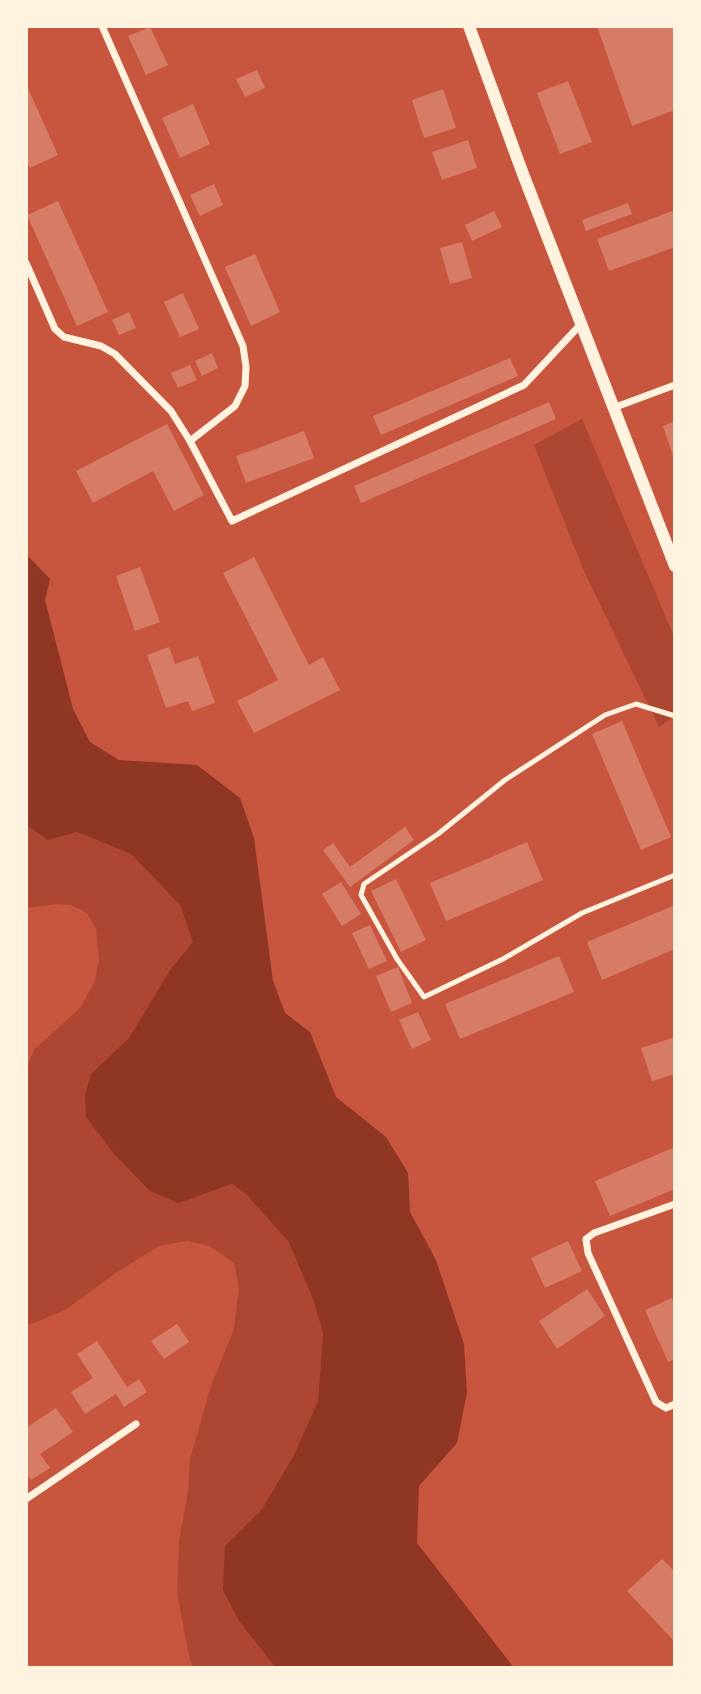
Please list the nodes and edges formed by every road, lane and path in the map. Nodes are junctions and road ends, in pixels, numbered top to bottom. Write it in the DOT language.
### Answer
graph roads {
  1 [pos="102,26"];
  2 [pos="469,26"];
  3 [pos="26,263"];
  4 [pos="581,324"];
  5 [pos="675,385"];
  6 [pos="613,408"];
  7 [pos="190,441"];
  8 [pos="675,566"];
  9 [pos="675,716"];
  10 [pos="675,875"];
  11 [pos="675,1204"];
  12 [pos="675,1404"];
  13 [pos="136,1423"];
  14 [pos="26,1499"];
  1 -- 7 [label="street"];
  2 -- 4 [label="street"];
  3 -- 7 [label="street"];
  4 -- 6 [label="street"];
  4 -- 7 [label="street"];
  5 -- 6 [label="street"];
  6 -- 8 [label="street"];
  9 -- 10 [label="lane"];
  11 -- 12 [label="street"];
  13 -- 14 [label="street"];
}
